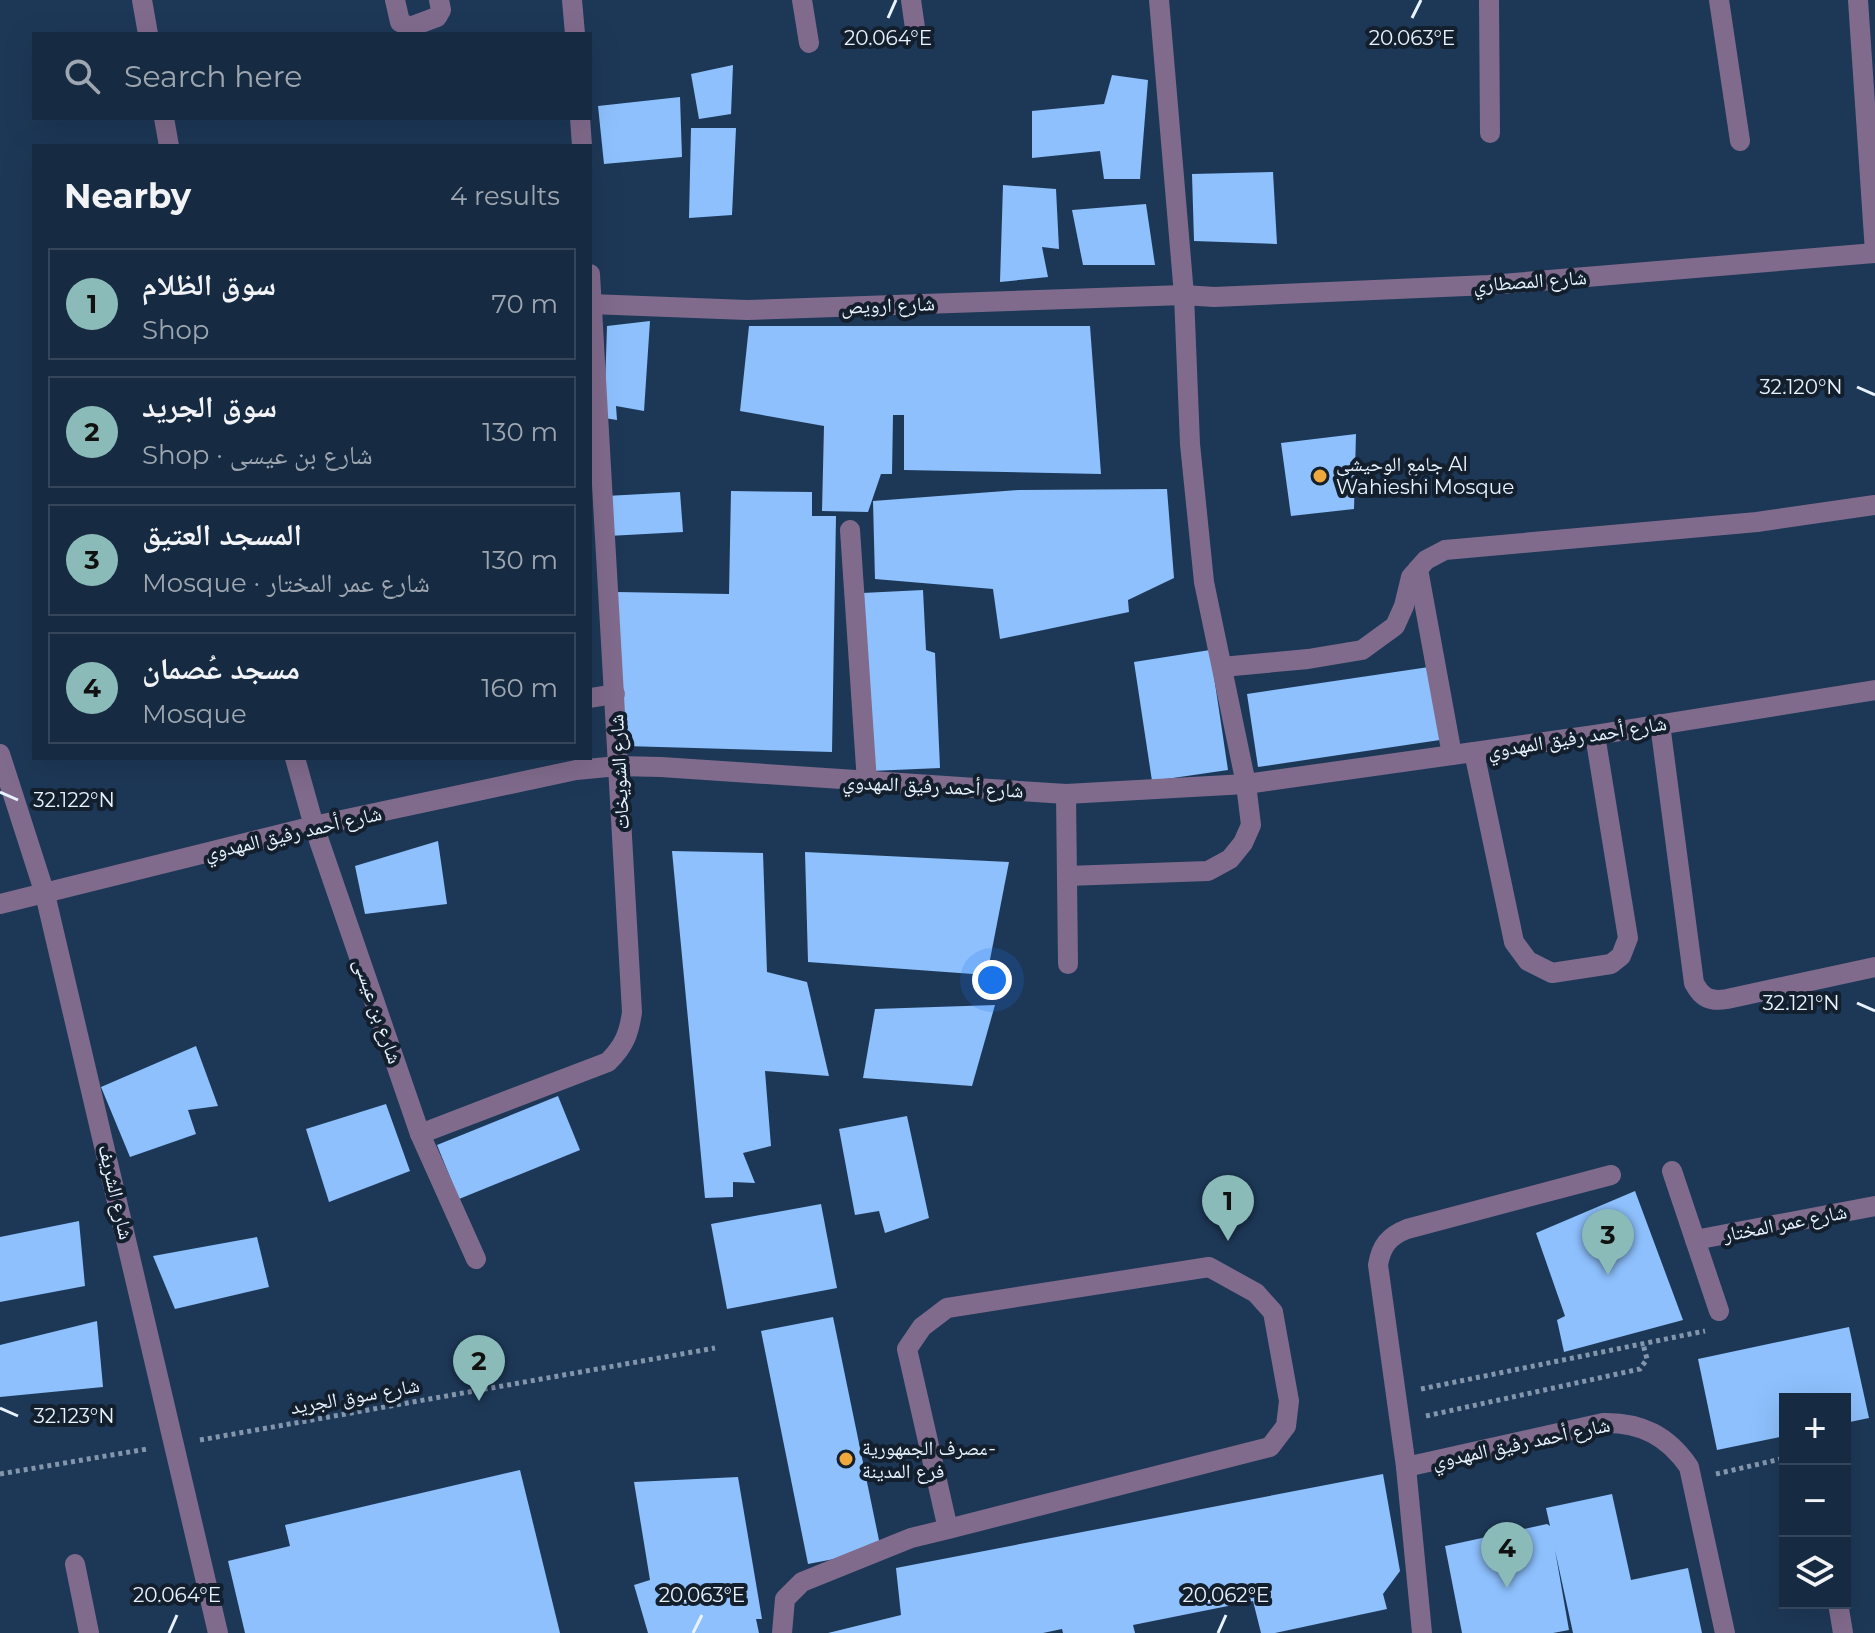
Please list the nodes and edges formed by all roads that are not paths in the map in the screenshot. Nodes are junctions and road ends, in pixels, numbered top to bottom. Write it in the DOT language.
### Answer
graph roads {
  1 [pos="142,0"];
  2 [pos="395,0"];
  3 [pos="439,0"];
  4 [pos="572,0"];
  5 [pos="802,0"];
  6 [pos="911,0"];
  7 [pos="1159,0"];
  8 [pos="1489,0"];
  9 [pos="1719,0"];
  10 [pos="1858,0"];
  11 [pos="915,28"];
  12 [pos="148,32"];
  13 [pos="575,32"];
  14 [pos="809,43"];
  15 [pos="164,120"];
  16 [pos="580,120"];
  17 [pos="1490,133"];
  18 [pos="1740,141"];
  19 [pos="169,144"];
  20 [pos="582,144"];
  21 [pos="1875,252"];
  22 [pos="1184,295"];
  23 [pos="592,304"];
  24 [pos="592,320"];
  25 [pos="1875,505"];
  26 [pos="850,530"];
  27 [pos="1418,569"];
  28 [pos="1222,667"];
  29 [pos="1875,690"];
  30 [pos="615,694"];
  31 [pos="592,698"];
  32 [pos="1660,724"];
  33 [pos="1595,735"];
  34 [pos="1474,752"];
  35 [pos="0,754"];
  36 [pos="1452,755"];
  37 [pos="296,760"];
  38 [pos="618,766"];
  39 [pos="867,782"];
  40 [pos="1246,784"];
  41 [pos="1066,794"];
  42 [pos="314,826"];
  43 [pos="1067,876"];
  44 [pos="45,894"];
  45 [pos="0,904"];
  46 [pos="1068,964"];
  47 [pos="1875,967"];
  48 [pos="420,1134"];
  49 [pos="1672,1171"];
  50 [pos="1611,1175"];
  51 [pos="1875,1206"];
  52 [pos="1695,1240"];
  53 [pos="476,1259"];
  54 [pos="1719,1311"];
  55 [pos="1406,1467"];
  56 [pos="948,1529"];
  57 [pos="75,1564"];
  58 [pos="1839,1609"];
  59 [pos="89,1633"];
  60 [pos="218,1633"];
  61 [pos="782,1633"];
  62 [pos="1421,1633"];
  63 [pos="1725,1633"];
  64 [pos="1843,1633"];
  1 -- 12 [label="street"];
  2 -- 3 [label="street"];
  4 -- 13 [label="street"];
  5 -- 14 [label="street"];
  6 -- 11 [label="street"];
  7 -- 22 [label="street"];
  8 -- 17 [label="street"];
  9 -- 18 [label="street"];
  10 -- 21 [label="street"];
  15 -- 19 [label="street"];
  16 -- 20 [label="street"];
  21 -- 22 [label="street, شارع المصطاري"];
  22 -- 23 [label="street, شارع ارويص"];
  22 -- 28 [label="street"];
  24 -- 30 [label="street, شارع الشويخات"];
  25 -- 27 [label="street"];
  26 -- 39 [label="street"];
  27 -- 28 [label="street"];
  27 -- 36 [label="street"];
  28 -- 40 [label="street"];
  29 -- 32 [label="street, شارع أحمد رفيق المهدوي"];
  30 -- 31 [label="street"];
  30 -- 38 [label="street, شارع الشويخات"];
  32 -- 33 [label="street, شارع أحمد رفيق المهدوي"];
  32 -- 47 [label="street"];
  33 -- 34 [label="street, شارع أحمد رفيق المهدوي"];
  33 -- 34 [label="street"];
  34 -- 36 [label="street, شارع أحمد رفيق المهدوي"];
  35 -- 44 [label="street, شارع الشريف"];
  36 -- 40 [label="street, شارع أحمد رفيق المهدوي"];
  37 -- 42 [label="street, شارع بن عيسى"];
  38 -- 39 [label="street, شارع أحمد رفيق المهدوي"];
  38 -- 42 [label="street, شارع أحمد رفيق المهدوي"];
  38 -- 48 [label="street, شارع الشويخات"];
  39 -- 41 [label="street, شارع أحمد رفيق المهدوي"];
  40 -- 41 [label="street, شارع أحمد رفيق المهدوي"];
  40 -- 43 [label="street"];
  41 -- 43 [label="street"];
  42 -- 44 [label="street, شارع أحمد رفيق المهدوي"];
  42 -- 48 [label="street, شارع بن عيسى"];
  43 -- 46 [label="street"];
  44 -- 45 [label="street, شارع أحمد رفيق المهدوي"];
  44 -- 60 [label="street, شارع الشريف"];
  48 -- 53 [label="street, شارع بن عيسى"];
  49 -- 52 [label="street"];
  50 -- 55 [label="street"];
  51 -- 52 [label="street, شارع عمر المختار"];
  52 -- 54 [label="street"];
  55 -- 62 [label="street"];
  55 -- 63 [label="street, شارع أحمد رفيق المهدوي"];
  56 -- 56 [label="street"];
  56 -- 61 [label="street"];
  57 -- 59 [label="street"];
  58 -- 64 [label="street"];
}
